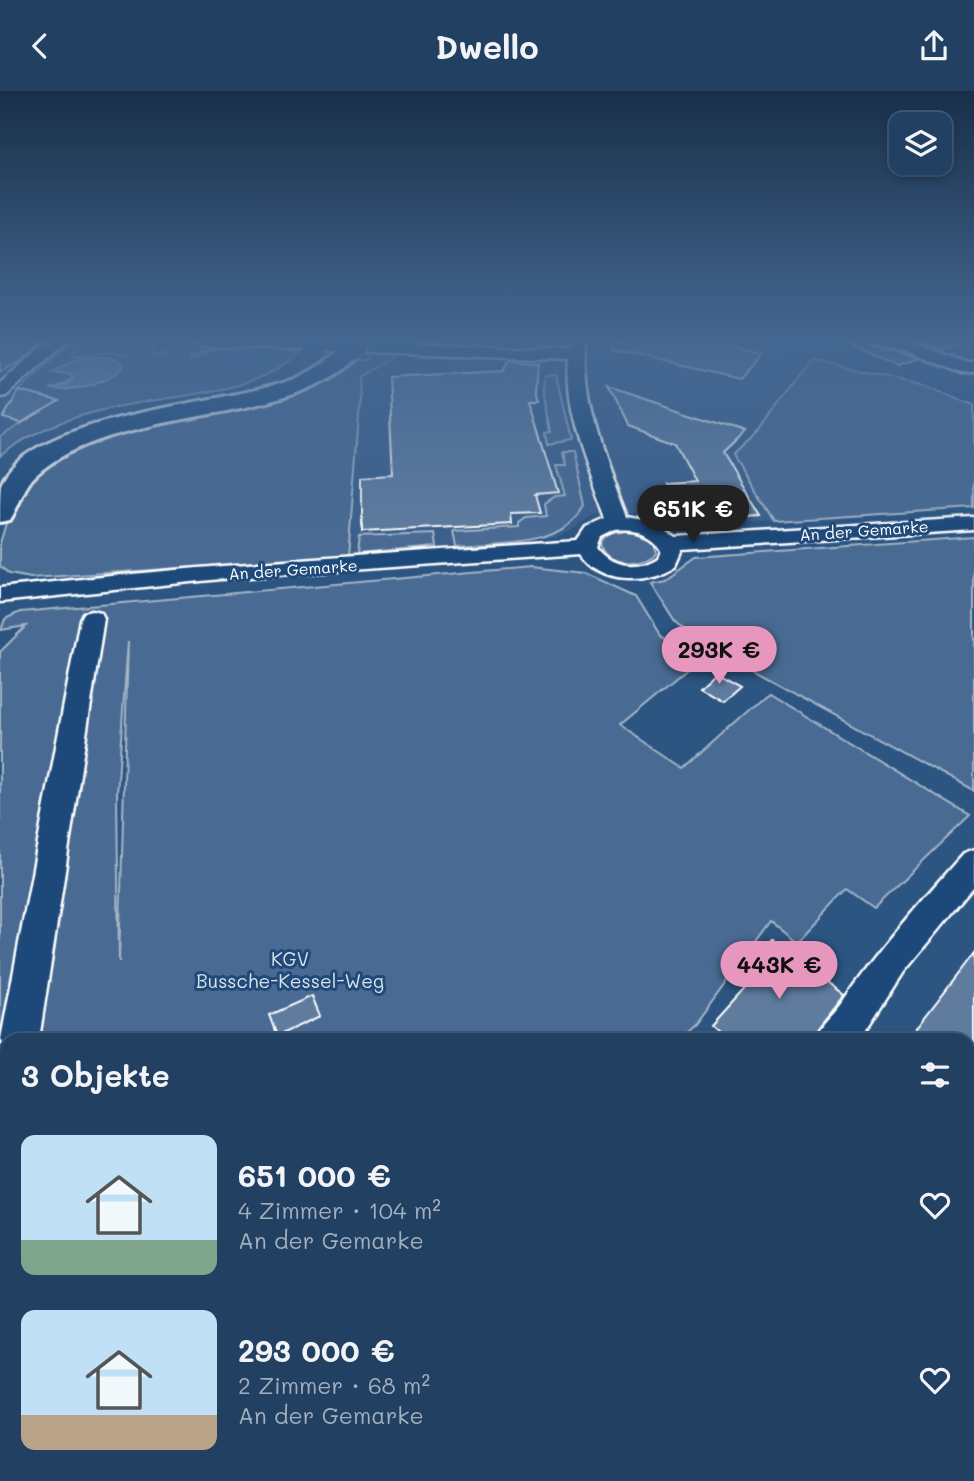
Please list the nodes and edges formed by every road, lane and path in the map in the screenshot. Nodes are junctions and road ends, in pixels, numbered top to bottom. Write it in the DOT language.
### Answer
graph roads {
  1 [pos="146,406"];
  2 [pos="209,406"];
  3 [pos="581,406"];
  4 [pos="0,466"];
  5 [pos="0,515"];
  6 [pos="619,523"];
  7 [pos="974,524"];
  8 [pos="670,543"];
  9 [pos="587,547"];
  10 [pos="0,595"];
  11 [pos="92,619"];
  12 [pos="974,864"];
  13 [pos="21,1033"];
  14 [pos="849,1033"];
  1 -- 4 [label="highway"];
  2 -- 5 [label="highway"];
  3 -- 6 [label="street"];
  6 -- 8 [label="street"];
  6 -- 9 [label="street"];
  7 -- 8 [label="street, An der Gemarke"];
  8 -- 9 [label="street"];
  9 -- 10 [label="street, An der Gemarke"];
  11 -- 13 [label="street"];
  12 -- 14 [label="street"];
}
